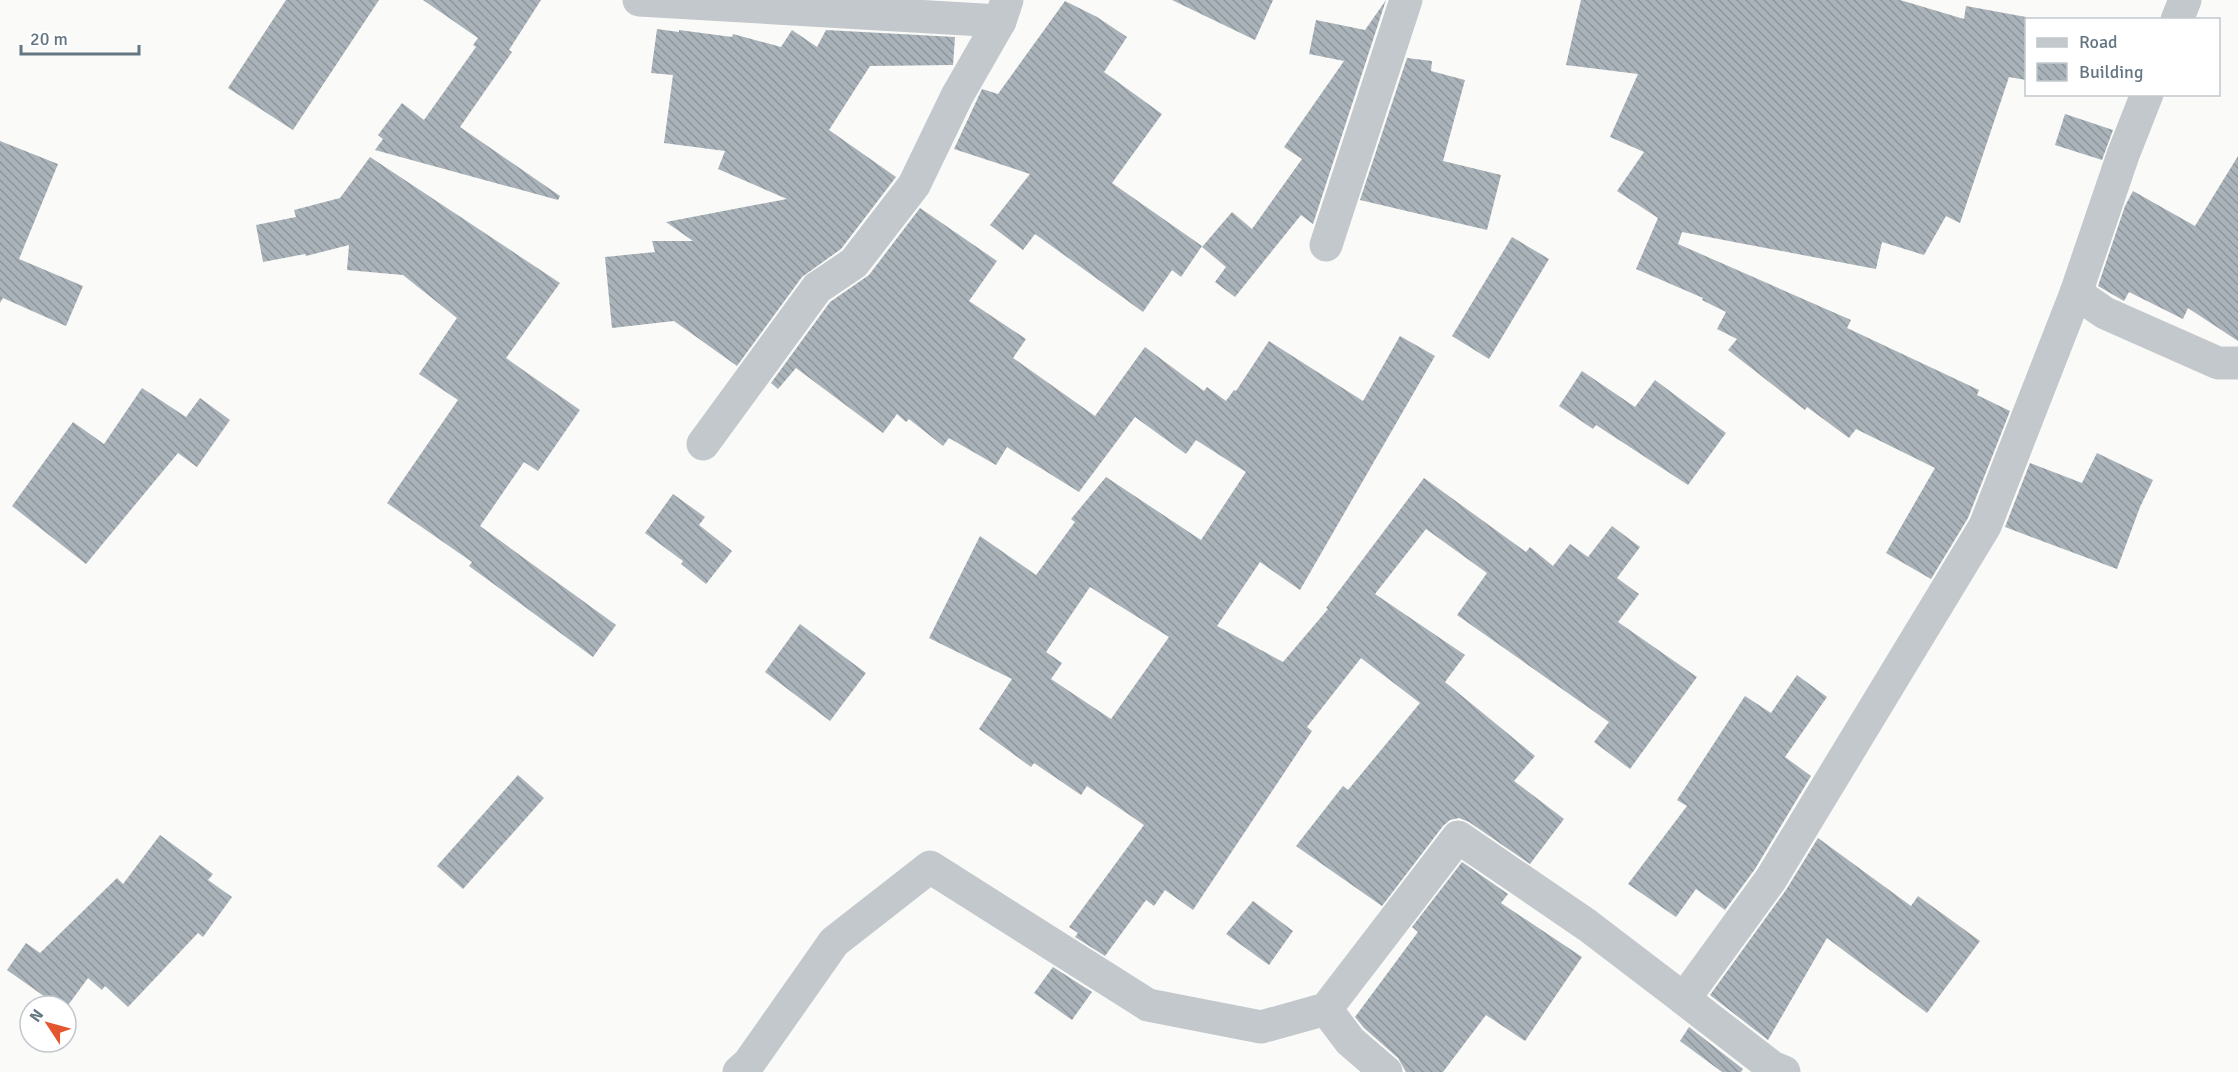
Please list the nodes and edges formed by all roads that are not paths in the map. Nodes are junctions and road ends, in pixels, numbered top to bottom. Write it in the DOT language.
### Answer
graph roads {
  1 [pos="639,0"];
  2 [pos="1406,0"];
  3 [pos="2184,0"];
  4 [pos="1004,11"];
  5 [pos="2178,18"];
  6 [pos="2146,96"];
  7 [pos="1326,245"];
  8 [pos="2076,293"];
  9 [pos="2238,363"];
  10 [pos="703,444"];
  11 [pos="1684,999"];
  12 [pos="1326,1009"];
  13 [pos="739,1072"];
  14 [pos="1386,1072"];
  15 [pos="1784,1072"];
  1 -- 4 [label="street"];
  2 -- 7 [label="street"];
  3 -- 5 [label="street"];
  4 -- 10 [label="street"];
  6 -- 8 [label="street"];
  8 -- 9 [label="street"];
  8 -- 11 [label="street"];
  11 -- 12 [label="street"];
  11 -- 15 [label="street"];
  12 -- 13 [label="street"];
  12 -- 14 [label="street"];
}
